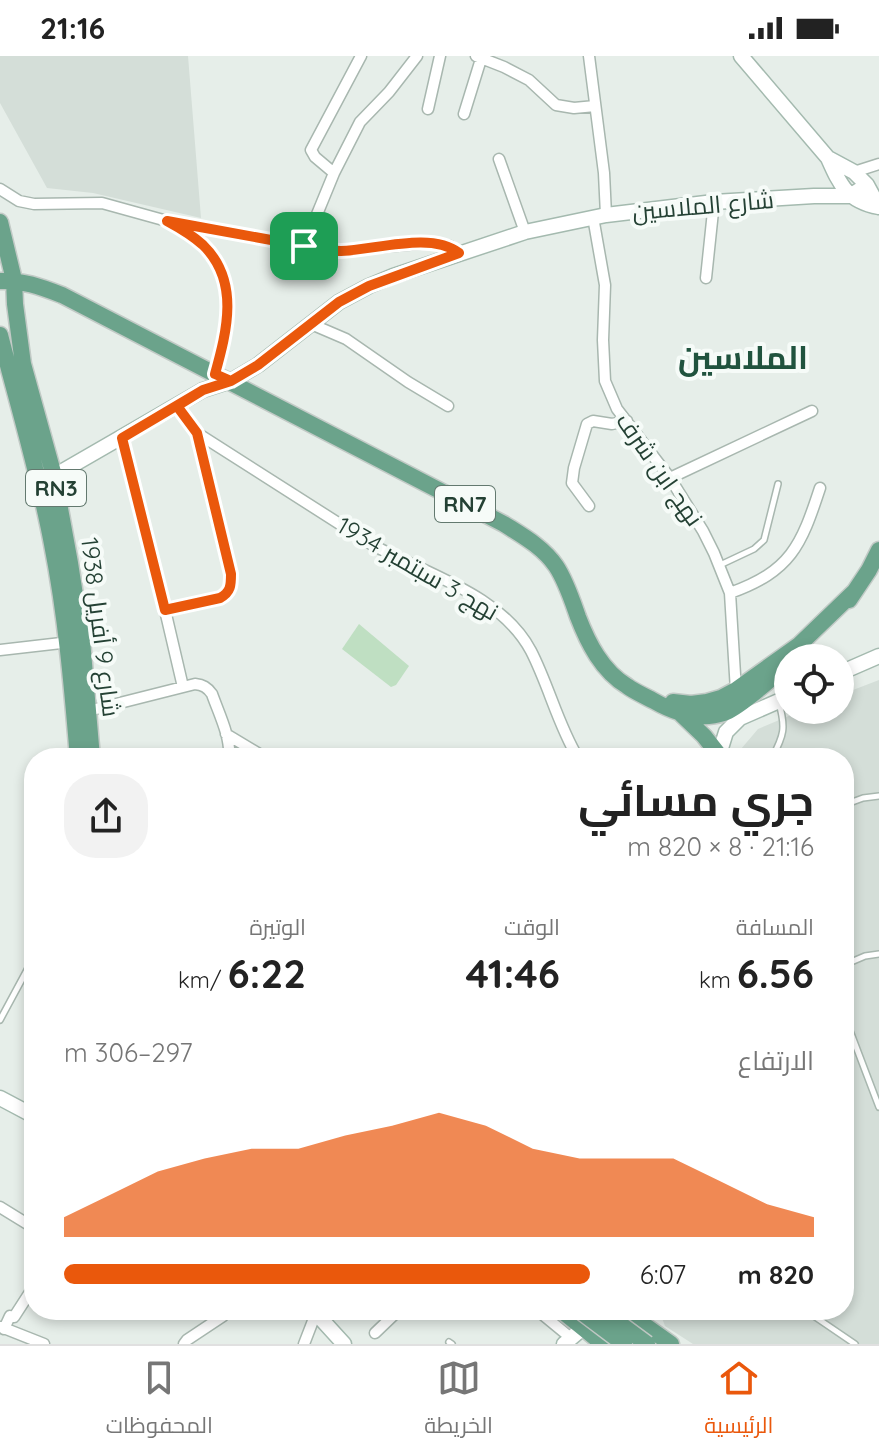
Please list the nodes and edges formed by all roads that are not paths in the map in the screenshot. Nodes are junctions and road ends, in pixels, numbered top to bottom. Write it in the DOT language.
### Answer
graph roads {
  1 [pos="361,56"];
  2 [pos="417,56"];
  3 [pos="440,56"];
  4 [pos="589,56"];
  5 [pos="741,56"];
  6 [pos="479,58"];
  7 [pos="595,106"];
  8 [pos="428,109"];
  9 [pos="464,114"];
  10 [pos="828,158"];
  11 [pos="499,159"];
  12 [pos="879,166"];
  13 [pos="854,172"];
  14 [pos="334,173"];
  15 [pos="838,182"];
  16 [pos="867,185"];
  17 [pos="0,189"];
  18 [pos="814,196"];
  19 [pos="850,196"];
  20 [pos="714,202"];
  21 [pos="879,207"];
  22 [pos="600,216"];
  23 [pos="167,221"];
  24 [pos="0,222"];
  25 [pos="525,232"];
  26 [pos="304,246"];
  27 [pos="0,253"];
  28 [pos="459,253"];
  29 [pos="706,278"];
  30 [pos="5,283"];
  31 [pos="311,324"];
  32 [pos="0,335"];
  33 [pos="215,374"];
  34 [pos="231,381"];
  35 [pos="177,406"];
  36 [pos="448,406"];
  37 [pos="812,411"];
  38 [pos="627,421"];
  39 [pos="197,433"];
  40 [pos="122,438"];
  41 [pos="39,451"];
  42 [pos="54,476"];
  43 [pos="670,478"];
  44 [pos="778,484"];
  45 [pos="820,488"];
  46 [pos="589,506"];
  47 [pos="879,550"];
  48 [pos="719,565"];
  49 [pos="854,592"];
  50 [pos="730,593"];
  51 [pos="165,610"];
  52 [pos="75,641"];
  53 [pos="811,644"];
  54 [pos="0,650"];
  55 [pos="879,656"];
  56 [pos="854,667"];
  57 [pos="774,675"];
  58 [pos="183,687"];
  59 [pos="652,699"];
  60 [pos="774,701"];
  61 [pos="738,704"];
  62 [pos="81,712"];
  63 [pos="678,712"];
  64 [pos="783,724"];
  65 [pos="226,734"];
  66 [pos="79,748"];
  67 [pos="90,748"];
  68 [pos="228,748"];
  69 [pos="249,748"];
  70 [pos="574,748"];
  71 [pos="712,748"];
  72 [pos="721,748"];
  73 [pos="777,748"];
  74 [pos="879,796"];
  75 [pos="854,801"];
  76 [pos="879,954"];
  77 [pos="854,961"];
  78 [pos="24,976"];
  79 [pos="0,1020"];
  80 [pos="854,1041"];
  81 [pos="0,1098"];
  82 [pos="879,1107"];
  83 [pos="24,1111"];
  84 [pos="0,1207"];
  85 [pos="24,1222"];
  86 [pos="24,1302"];
  87 [pos="217,1320"];
  88 [pos="312,1320"];
  89 [pos="322,1320"];
  90 [pos="389,1320"];
  91 [pos="548,1320"];
  92 [pos="564,1320"];
  93 [pos="581,1320"];
  94 [pos="592,1320"];
  95 [pos="599,1320"];
  96 [pos="615,1320"];
  97 [pos="637,1320"];
  98 [pos="820,1320"];
  99 [pos="2,1328"];
  100 [pos="375,1333"];
  101 [pos="20,1340"];
  102 [pos="570,1340"];
  103 [pos="44,1344"];
  104 [pos="184,1344"];
  105 [pos="304,1344"];
  106 [pos="344,1344"];
  107 [pos="603,1344"];
  108 [pos="624,1344"];
  109 [pos="647,1344"];
  110 [pos="671,1344"];
  111 [pos="855,1344"];
  1 -- 14 [label="street"];
  2 -- 14 [label="street"];
  3 -- 8 [label="street"];
  4 -- 7 [label="street, نهج ابن شرف"];
  5 -- 10 [label="street"];
  6 -- 7 [label="street"];
  6 -- 9 [label="street"];
  7 -- 22 [label="street, نهج ابن شرف"];
  10 -- 13 [label="street"];
  10 -- 15 [label="street, شارع الملاسين"];
  11 -- 25 [label="street"];
  12 -- 13 [label="street"];
  12 -- 16 [label="street"];
  13 -- 15 [label="street, شارع الملاسين"];
  13 -- 16 [label="street"];
  14 -- 26 [label="street"];
  15 -- 18 [label="street, شارع الملاسين"];
  15 -- 19 [label="street, شارع الملاسين"];
  16 -- 19 [label="street"];
  16 -- 21 [label="street"];
  17 -- 23 [label="street"];
  18 -- 19 [label="street, شارع الملاسين"];
  18 -- 20 [label="street, شارع الملاسين"];
  19 -- 21 [label="street, شارع الملاسين"];
  20 -- 22 [label="street, شارع الملاسين"];
  20 -- 29 [label="street"];
  22 -- 25 [label="street, شارع الملاسين"];
  22 -- 38 [label="street, نهج ابن شرف"];
  23 -- 26 [label="street"];
  23 -- 33 [label="street"];
  24 -- 30 [label="main road"];
  25 -- 28 [label="street, شارع الملاسين"];
  26 -- 28 [label="street"];
  27 -- 30 [label="main road"];
  28 -- 31 [label="street, شارع الملاسين"];
  30 -- 33 [label="main road, RN7"];
  30 -- 41 [label="main road, شارع 9 أفريل 1938 / RN3"];
  31 -- 34 [label="street, شارع الملاسين"];
  31 -- 36 [label="street"];
  32 -- 41 [label="main road, شارع 9 أفريل 1938 / RN3"];
  33 -- 34 [label="main road, RN7"];
  34 -- 35 [label="street, شارع الملاسين"];
  34 -- 59 [label="main road, RN7"];
  35 -- 39 [label="street"];
  35 -- 40 [label="street, شارع الملاسين"];
  37 -- 43 [label="street"];
  38 -- 43 [label="street, نهج ابن شرف"];
  38 -- 46 [label="street"];
  39 -- 51 [label="street"];
  39 -- 70 [label="street, نهج 3 سبتمبر 1934"];
  40 -- 42 [label="street, شارع الملاسين"];
  40 -- 51 [label="street"];
  41 -- 42 [label="main road, شارع 9 أفريل 1938 / RN3"];
  41 -- 52 [label="main road, شارع 9 أفريل 1938 / RN3"];
  42 -- 52 [label="main road, شارع 9 أفريل 1938 / RN3"];
  43 -- 48 [label="street, نهج ابن شرف"];
  44 -- 48 [label="lane"];
  45 -- 50 [label="street"];
  47 -- 49 [label="main road, RN7"];
  48 -- 50 [label="street, نهج ابن شرف"];
  49 -- 53 [label="main road, RN7"];
  49 -- 61 [label="main road, RN7"];
  50 -- 61 [label="street, نهج ابن شرف"];
  51 -- 58 [label="street"];
  52 -- 54 [label="street"];
  52 -- 62 [label="main road, شارع 9 أفريل 1938 / RN3"];
  55 -- 56 [label="street"];
  57 -- 61 [label="main road, RN7"];
  58 -- 62 [label="street"];
  58 -- 65 [label="street"];
  59 -- 61 [label="main road, RN7"];
  59 -- 63 [label="main road, RN7"];
  60 -- 61 [label="street"];
  61 -- 63 [label="main road, RN7"];
  61 -- 72 [label="street"];
  62 -- 66 [label="main road, شارع 9 أفريل 1938 / RN3"];
  62 -- 67 [label="main road, شارع 9 أفريل 1938 / RN3"];
  63 -- 71 [label="main road"];
  64 -- 73 [label="lane"];
  65 -- 68 [label="street"];
  65 -- 69 [label="street"];
  74 -- 75 [label="lane"];
  76 -- 77 [label="lane"];
  78 -- 79 [label="lane"];
  80 -- 82 [label="lane"];
  81 -- 83 [label="street"];
  84 -- 85 [label="street"];
  86 -- 99 [label="street"];
  87 -- 104 [label="street"];
  88 -- 105 [label="street"];
  89 -- 106 [label="street"];
  90 -- 100 [label="street"];
  91 -- 102 [label="street"];
  92 -- 102 [label="main road"];
  93 -- 102 [label="street"];
  94 -- 108 [label="main road, bridge"];
  95 -- 102 [label="main road"];
  96 -- 109 [label="main road, bridge"];
  97 -- 110 [label="main road"];
  98 -- 111 [label="lane"];
  99 -- 101 [label="street"];
  101 -- 103 [label="street"];
  102 -- 107 [label="main road"];
}
